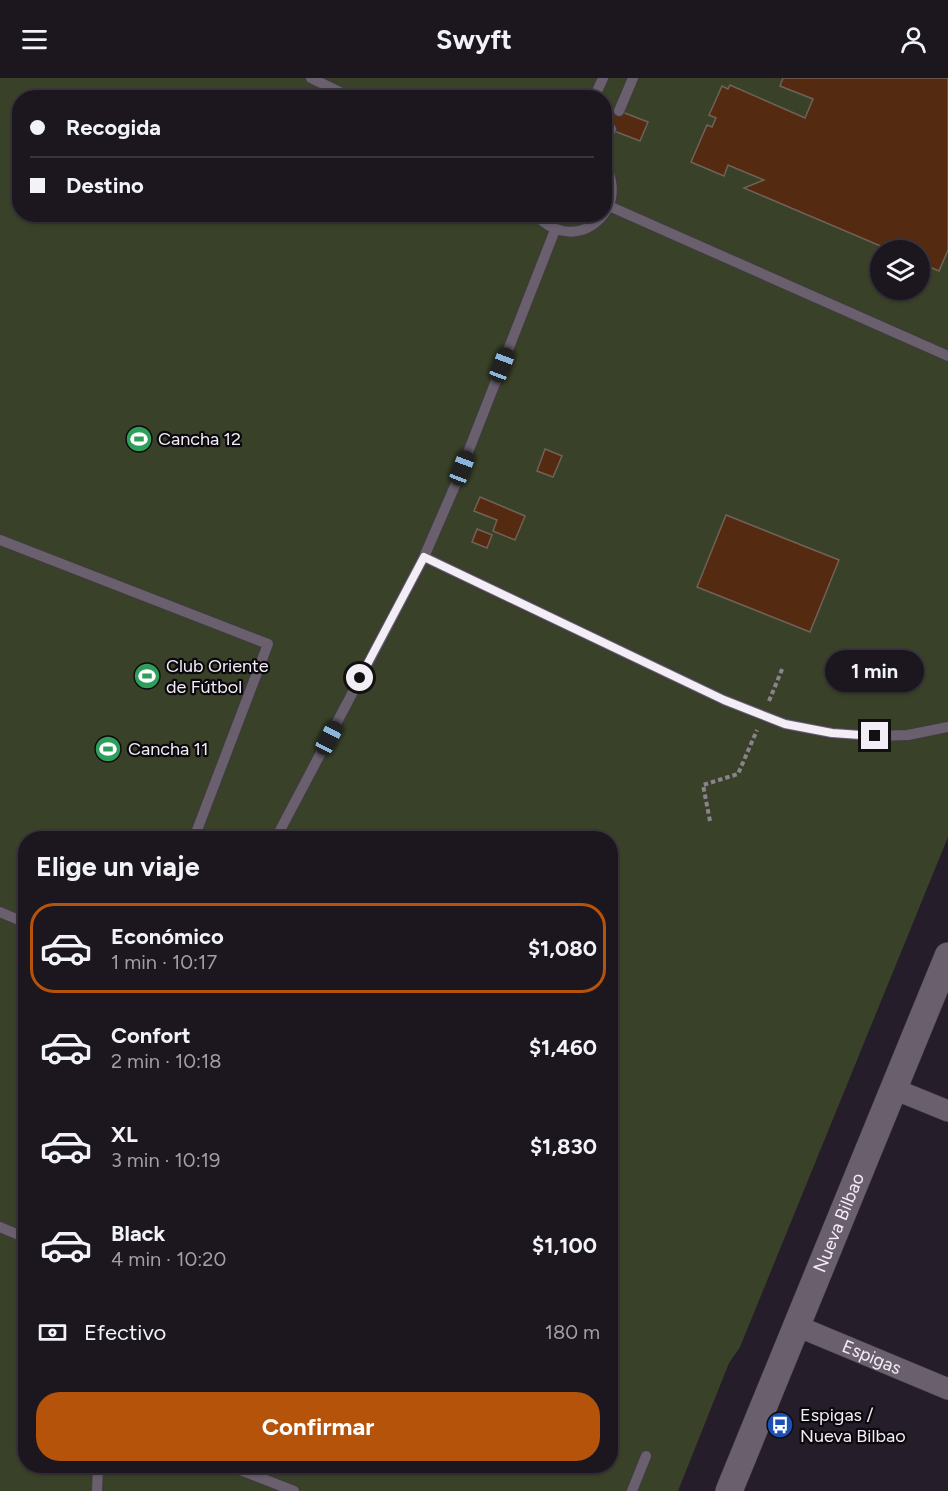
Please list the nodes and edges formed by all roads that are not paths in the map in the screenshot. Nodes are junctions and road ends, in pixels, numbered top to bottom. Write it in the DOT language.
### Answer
graph roads {
  1 [pos="311,78"];
  2 [pos="633,78"];
  3 [pos="336,90"];
  4 [pos="619,111"];
  5 [pos="612,214"];
  6 [pos="542,222"];
  7 [pos="596,222"];
  8 [pos="555,230"];
  9 [pos="948,356"];
  10 [pos="0,540"];
  11 [pos="424,557"];
  12 [pos="948,728"];
  13 [pos="197,831"];
  14 [pos="280,831"];
  15 [pos="0,912"];
  16 [pos="18,920"];
  17 [pos="948,956"];
  18 [pos="894,1089"];
  19 [pos="948,1111"];
  20 [pos="0,1227"];
  21 [pos="18,1235"];
  22 [pos="796,1326"];
  23 [pos="948,1389"];
  24 [pos="646,1456"];
  25 [pos="98,1473"];
  26 [pos="248,1473"];
  27 [pos="732,1490"];
  28 [pos="97,1491"];
  29 [pos="294,1491"];
  30 [pos="632,1491"];
  1 -- 3 [label="lane"];
  2 -- 4 [label="lane"];
  5 -- 9 [label="lane"];
  6 -- 8 [label="lane"];
  7 -- 8 [label="lane"];
  8 -- 11 [label="lane"];
  10 -- 13 [label="lane"];
  11 -- 12 [label="lane"];
  11 -- 14 [label="lane"];
  15 -- 16 [label="lane"];
  17 -- 18 [label="street, Nueva Bilbao"];
  18 -- 19 [label="street"];
  18 -- 22 [label="street, Nueva Bilbao"];
  20 -- 21 [label="lane"];
  22 -- 23 [label="street, Espigas"];
  22 -- 27 [label="street, Nueva Bilbao"];
  24 -- 30 [label="lane"];
  25 -- 28 [label="lane"];
  26 -- 29 [label="lane"];
}
